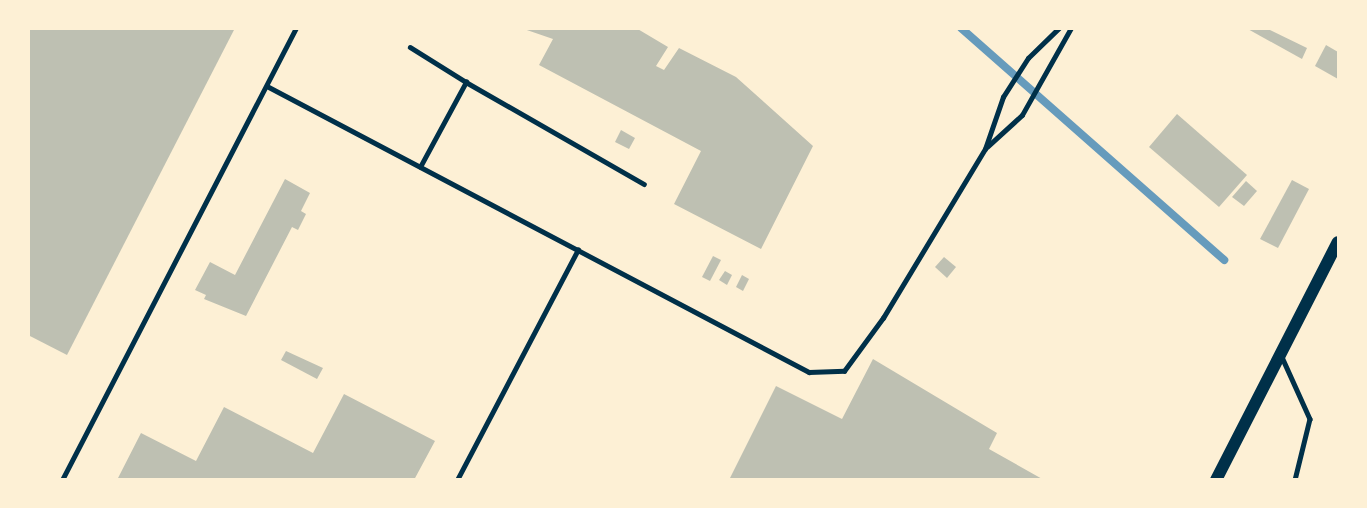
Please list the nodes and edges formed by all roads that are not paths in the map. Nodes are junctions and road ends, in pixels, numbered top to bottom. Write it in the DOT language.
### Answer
graph roads {
  1 [pos="296,28"];
  2 [pos="1059,28"];
  3 [pos="1071,28"];
  4 [pos="410,47"];
  5 [pos="466,82"];
  6 [pos="267,86"];
  7 [pos="985,149"];
  8 [pos="420,167"];
  9 [pos="644,184"];
  10 [pos="1338,242"];
  11 [pos="578,250"];
  12 [pos="1281,355"];
  13 [pos="62,480"];
  14 [pos="457,480"];
  15 [pos="1216,480"];
  16 [pos="1295,480"];
  1 -- 6 [label="lane"];
  2 -- 7 [label="lane"];
  3 -- 7 [label="lane"];
  4 -- 5 [label="lane"];
  5 -- 8 [label="lane"];
  5 -- 9 [label="lane"];
  6 -- 8 [label="lane"];
  6 -- 13 [label="lane"];
  7 -- 11 [label="lane"];
  8 -- 11 [label="lane"];
  10 -- 12 [label="main road"];
  11 -- 14 [label="lane"];
  12 -- 15 [label="main road"];
  12 -- 16 [label="lane"];
}
